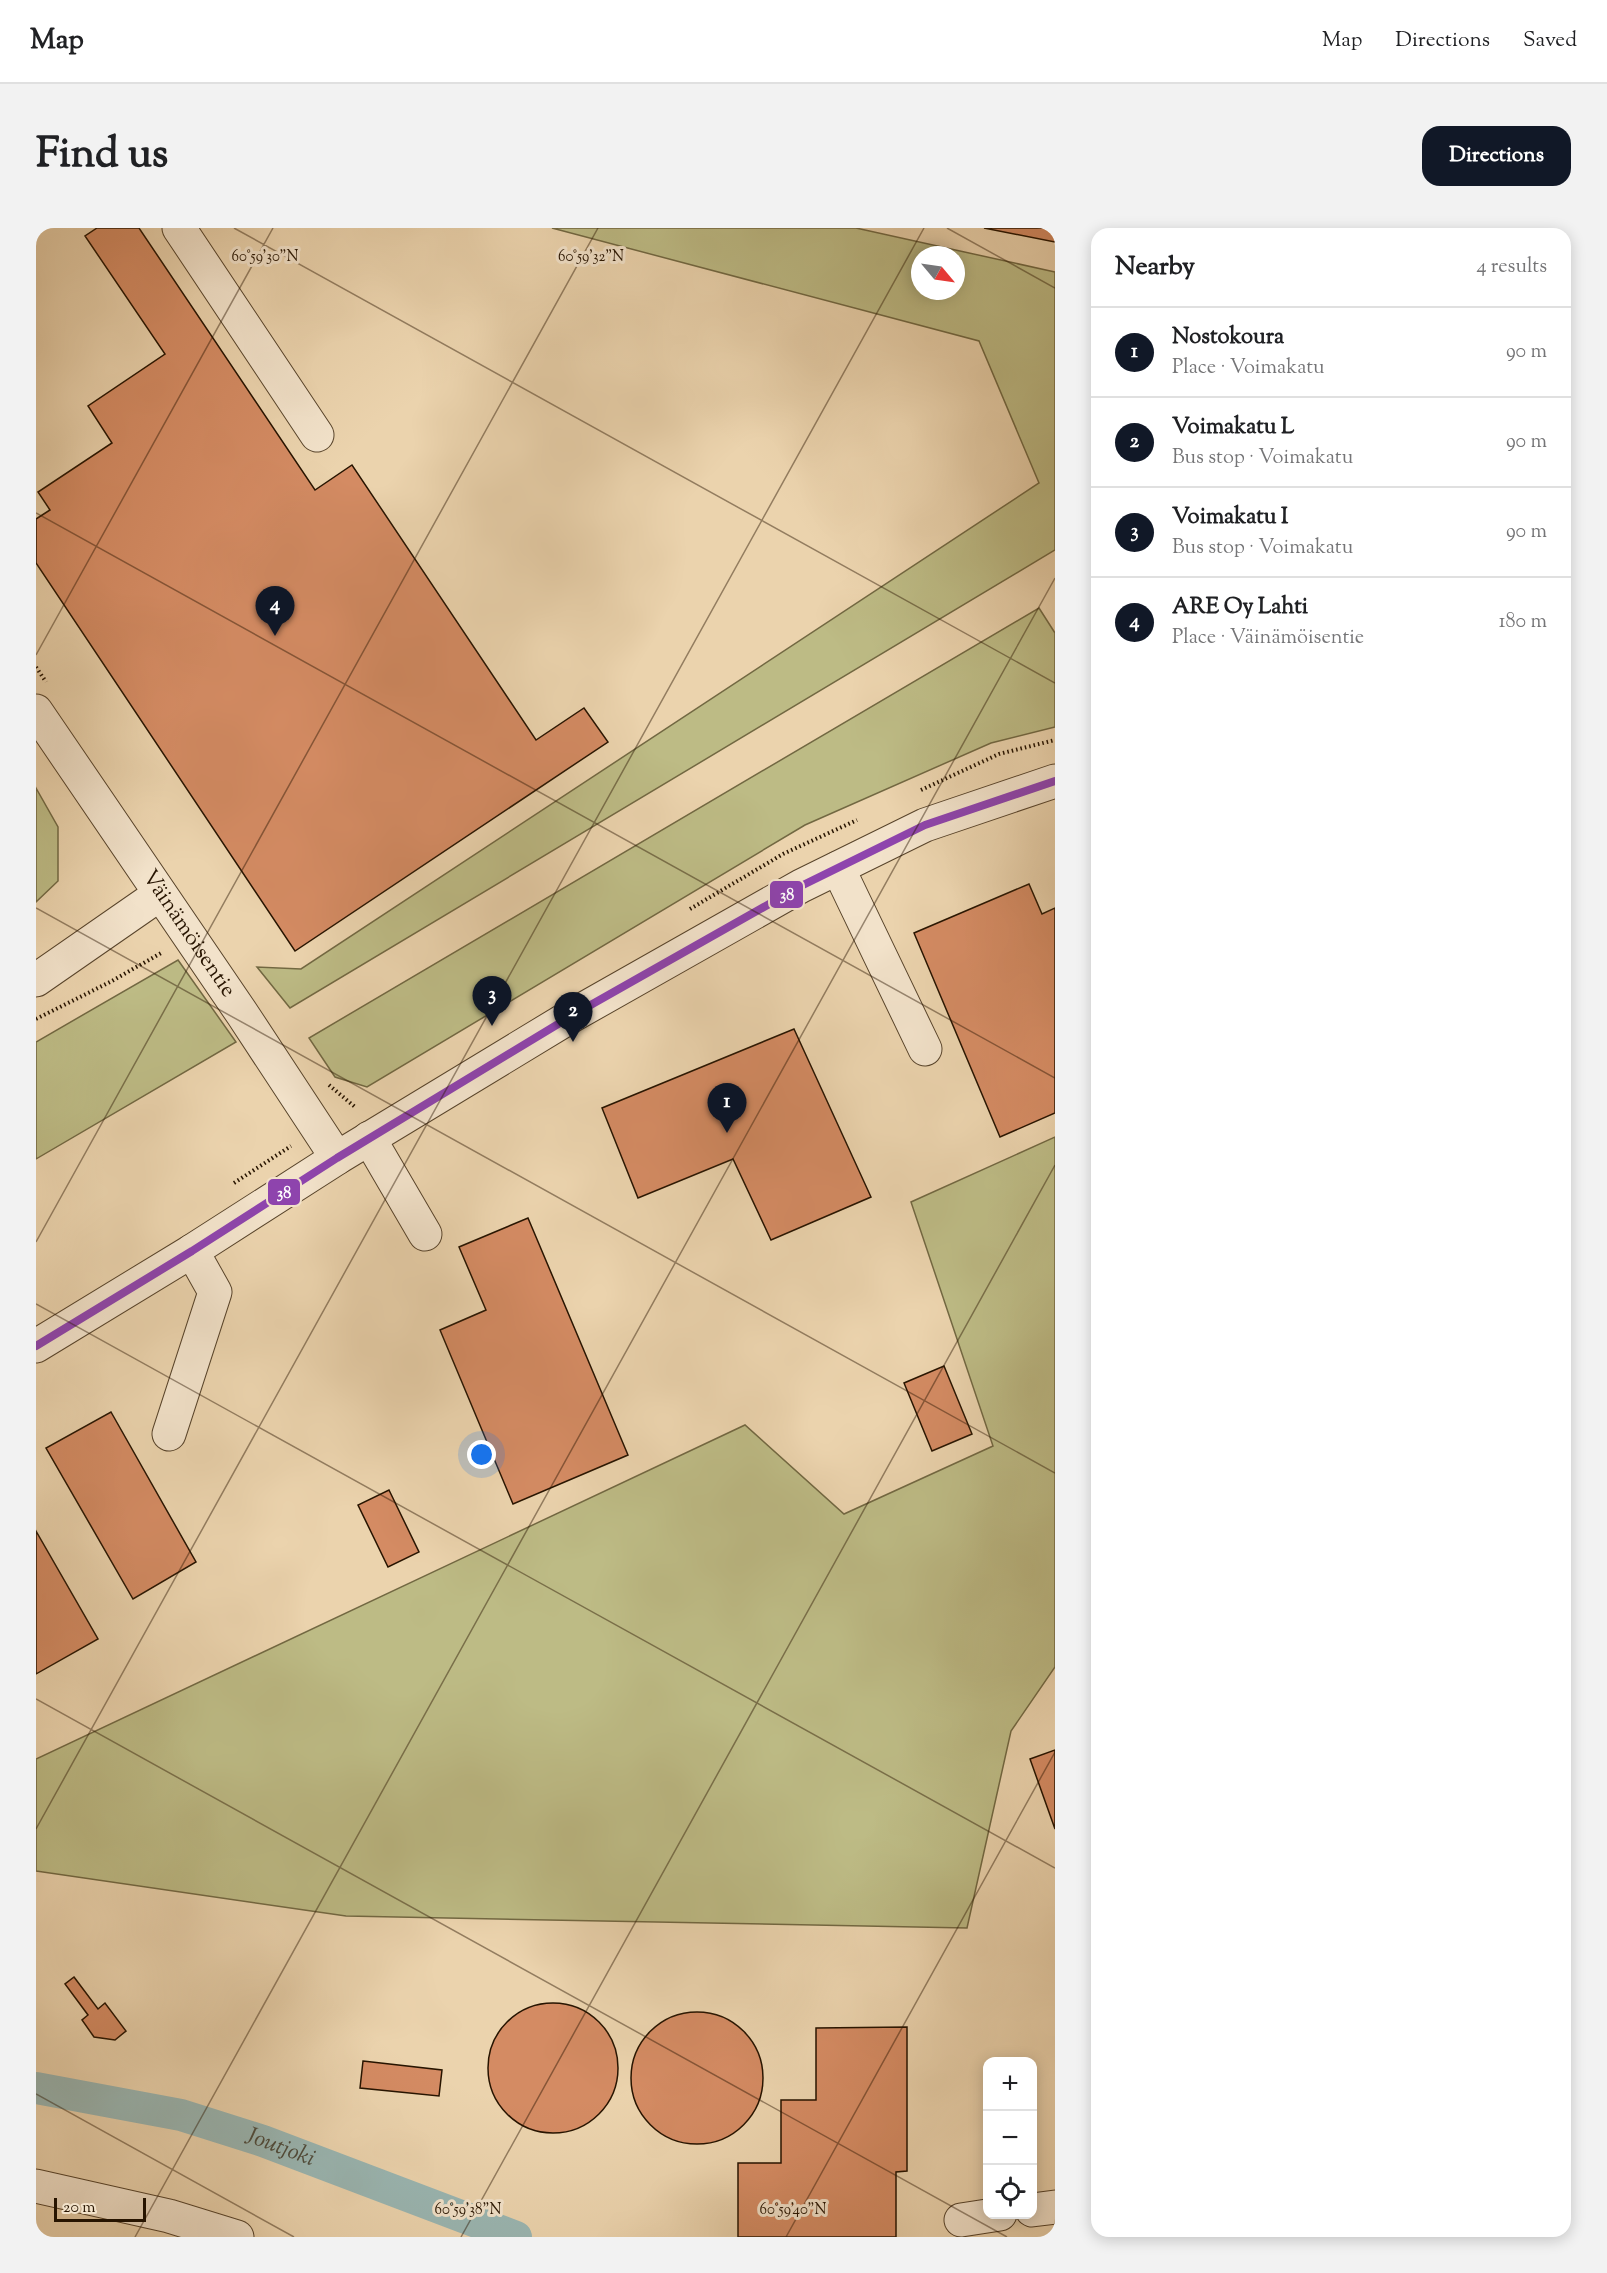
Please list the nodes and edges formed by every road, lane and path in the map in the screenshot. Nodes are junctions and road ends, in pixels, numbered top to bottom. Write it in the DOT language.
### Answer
graph roads {
  1 [pos="179,228"];
  2 [pos="317,435"];
  3 [pos="36,711"];
  4 [pos="1055,781"];
  5 [pos="838,868"];
  6 [pos="160,894"];
  7 [pos="189,937"];
  8 [pos="36,980"];
  9 [pos="36,1019"];
  10 [pos="925,1049"];
  11 [pos="311,1091"];
  12 [pos="355,1107"];
  13 [pos="369,1138"];
  14 [pos="337,1158"];
  15 [pos="425,1234"];
  16 [pos="192,1251"];
  17 [pos="36,1346"];
  18 [pos="169,1434"];
  19 [pos="36,2186"];
  20 [pos="1055,2207"];
  21 [pos="1037,2209"];
  22 [pos="983,2217"];
  23 [pos="961,2220"];
  24 [pos="237,2237"];
  1 -- 2 [label="street"];
  3 -- 6 [label="street, Väinämöisentie"];
  4 -- 5 [label="street"];
  5 -- 10 [label="street"];
  5 -- 13 [label="street"];
  6 -- 7 [label="street, Väinämöisentie"];
  6 -- 8 [label="street"];
  7 -- 9 [label="path"];
  7 -- 11 [label="street, Väinämöisentie"];
  11 -- 12 [label="path"];
  11 -- 14 [label="street, Väinämöisentie"];
  13 -- 14 [label="street"];
  13 -- 15 [label="street"];
  14 -- 16 [label="street"];
  16 -- 17 [label="street"];
  16 -- 18 [label="street"];
  19 -- 24 [label="street"];
  20 -- 21 [label="street"];
  22 -- 23 [label="street"];
}
